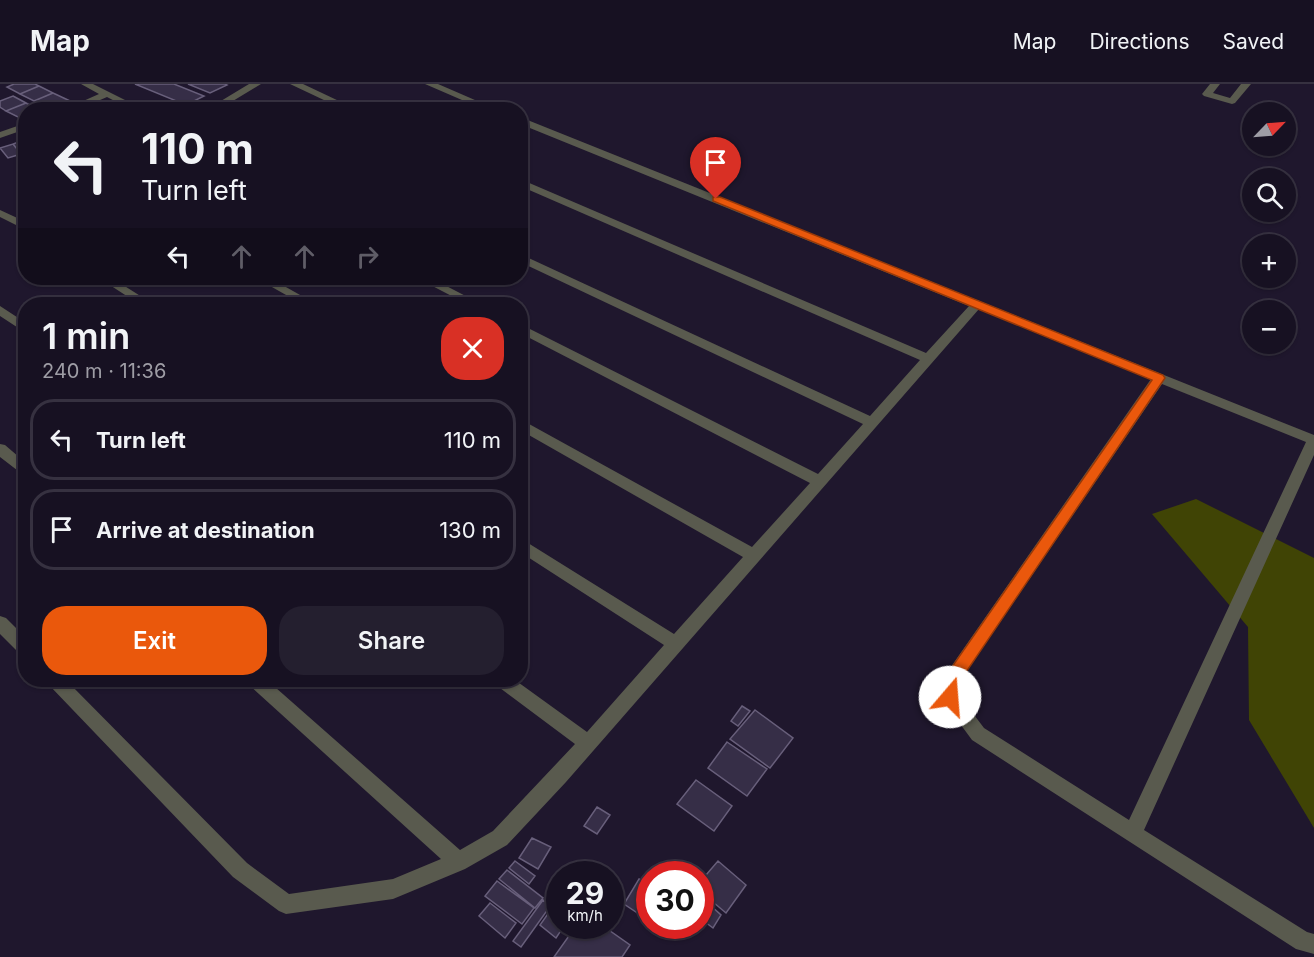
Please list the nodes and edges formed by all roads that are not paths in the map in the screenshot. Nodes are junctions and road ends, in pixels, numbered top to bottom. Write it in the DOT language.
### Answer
graph roads {
  1 [pos="86,84"];
  2 [pos="256,84"];
  3 [pos="295,84"];
  4 [pos="430,84"];
  5 [pos="1215,84"];
  6 [pos="1246,84"];
  7 [pos="107,94"];
  8 [pos="87,102"];
  9 [pos="124,102"];
  10 [pos="224,102"];
  11 [pos="336,102"];
  12 [pos="474,102"];
  13 [pos="528,123"];
  14 [pos="0,127"];
  15 [pos="5,134"];
  16 [pos="528,185"];
  17 [pos="0,213"];
  18 [pos="18,216"];
  19 [pos="13,219"];
  20 [pos="18,222"];
  21 [pos="0,225"];
  22 [pos="528,261"];
  23 [pos="116,285"];
  24 [pos="275,285"];
  25 [pos="437,285"];
  26 [pos="136,297"];
  27 [pos="297,297"];
  28 [pos="461,297"];
  29 [pos="977,304"];
  30 [pos="0,310"];
  31 [pos="18,323"];
  32 [pos="528,332"];
  33 [pos="929,359"];
  34 [pos="1159,378"];
  35 [pos="872,423"];
  36 [pos="528,429"];
  37 [pos="1314,440"];
  38 [pos="0,449"];
  39 [pos="18,465"];
  40 [pos="820,482"];
  41 [pos="528,549"];
  42 [pos="754,556"];
  43 [pos="0,623"];
  44 [pos="18,641"];
  45 [pos="676,644"];
  46 [pos="62,687"];
  47 [pos="263,687"];
  48 [pos="512,687"];
  49 [pos="588,743"];
  50 [pos="1133,833"];
  51 [pos="458,862"];
  52 [pos="1314,944"];
  1 -- 7 [label="street"];
  2 -- 10 [label="street"];
  3 -- 11 [label="street"];
  4 -- 12 [label="street"];
  5 -- 6 [label="street"];
  7 -- 8 [label="street"];
  7 -- 9 [label="street"];
  13 -- 29 [label="street"];
  14 -- 15 [label="street"];
  16 -- 33 [label="street"];
  17 -- 19 [label="street"];
  18 -- 19 [label="street"];
  19 -- 20 [label="street"];
  19 -- 21 [label="street"];
  22 -- 35 [label="street"];
  23 -- 26 [label="street"];
  24 -- 27 [label="street"];
  25 -- 28 [label="street"];
  29 -- 33 [label="street"];
  29 -- 34 [label="street"];
  30 -- 31 [label="street"];
  32 -- 40 [label="street"];
  33 -- 35 [label="street"];
  34 -- 37 [label="street"];
  34 -- 50 [label="street"];
  35 -- 40 [label="street"];
  36 -- 42 [label="street"];
  37 -- 50 [label="street"];
  38 -- 39 [label="street"];
  40 -- 42 [label="street"];
  41 -- 45 [label="street"];
  42 -- 45 [label="street"];
  43 -- 44 [label="street"];
  45 -- 49 [label="street"];
  46 -- 51 [label="street"];
  47 -- 51 [label="street"];
  48 -- 49 [label="street"];
  49 -- 51 [label="street"];
  50 -- 52 [label="street"];
}
